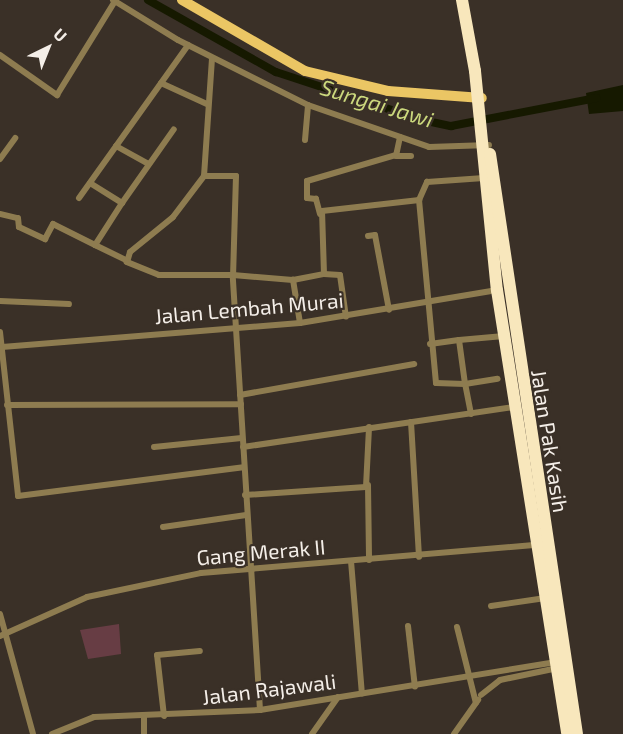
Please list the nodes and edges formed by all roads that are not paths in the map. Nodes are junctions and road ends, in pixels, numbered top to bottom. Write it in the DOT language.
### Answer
graph roads {
  1 [pos="114,0"];
  2 [pos="182,0"];
  3 [pos="462,0"];
  4 [pos="470,0"];
  5 [pos="188,45"];
  6 [pos="0,56"];
  7 [pos="212,58"];
  8 [pos="161,83"];
  9 [pos="479,98"];
  10 [pos="207,104"];
  11 [pos="308,105"];
  12 [pos="174,129"];
  13 [pos="400,137"];
  14 [pos="15,138"];
  15 [pos="304,140"];
  16 [pos="116,146"];
  17 [pos="485,146"];
  18 [pos="396,155"];
  19 [pos="411,156"];
  20 [pos="0,159"];
  21 [pos="148,164"];
  22 [pos="204,176"];
  23 [pos="484,178"];
  24 [pos="90,183"];
  25 [pos="79,198"];
  26 [pos="419,200"];
  27 [pos="122,203"];
  28 [pos="0,214"];
  29 [pos="320,214"];
  30 [pos="368,236"];
  31 [pos="95,245"];
  32 [pos="126,260"];
  33 [pos="498,260"];
  34 [pos="324,274"];
  35 [pos="233,275"];
  36 [pos="293,280"];
  37 [pos="497,290"];
  38 [pos="0,301"];
  39 [pos="430,303"];
  40 [pos="69,304"];
  41 [pos="389,310"];
  42 [pos="346,317"];
  43 [pos="300,323"];
  44 [pos="234,330"];
  45 [pos="0,332"];
  46 [pos="504,336"];
  47 [pos="459,340"];
  48 [pos="430,344"];
  49 [pos="2,347"];
  50 [pos="414,364"];
  51 [pos="3,378"];
  52 [pos="498,379"];
  53 [pos="465,384"];
  54 [pos="240,395"];
  55 [pos="241,404"];
  56 [pos="7,405"];
  57 [pos="515,407"];
  58 [pos="471,414"];
  59 [pos="411,422"];
  60 [pos="369,427"];
  61 [pos="242,438"];
  62 [pos="154,447"];
  63 [pos="243,447"];
  64 [pos="243,467"];
  65 [pos="368,485"];
  66 [pos="245,495"];
  67 [pos="246,516"];
  68 [pos="163,527"];
  69 [pos="534,545"];
  70 [pos="419,557"];
  71 [pos="369,560"];
  72 [pos="351,561"];
  73 [pos="248,566"];
  74 [pos="544,598"];
  75 [pos="491,606"];
  76 [pos="0,614"];
  77 [pos="408,626"];
  78 [pos="457,627"];
  79 [pos="2,635"];
  80 [pos="200,651"];
  81 [pos="557,665"];
  82 [pos="494,679"];
  83 [pos="466,680"];
  84 [pos="415,687"];
  85 [pos="362,694"];
  86 [pos="338,698"];
  87 [pos="476,703"];
  88 [pos="260,710"];
  89 [pos="164,716"];
  90 [pos="144,717"];
  91 [pos="33,734"];
  92 [pos="51,734"];
  93 [pos="144,734"];
  94 [pos="312,734"];
  95 [pos="454,734"];
  96 [pos="567,734"];
  97 [pos="577,734"];
  1 -- 5 [label="street"];
  1 -- 6 [label="street"];
  2 -- 9 [label="main road"];
  3 -- 9 [label="highway"];
  4 -- 9 [label="highway"];
  5 -- 7 [label="street"];
  5 -- 8 [label="street"];
  7 -- 10 [label="street"];
  7 -- 11 [label="street"];
  8 -- 10 [label="street"];
  8 -- 16 [label="street"];
  9 -- 17 [label="highway"];
  10 -- 22 [label="street"];
  11 -- 13 [label="street"];
  11 -- 15 [label="street"];
  12 -- 21 [label="street"];
  13 -- 17 [label="street"];
  13 -- 18 [label="street"];
  14 -- 20 [label="street"];
  16 -- 21 [label="street"];
  16 -- 24 [label="street"];
  17 -- 23 [label="highway, Jalan Pak Kasih"];
  17 -- 33 [label="highway, Jalan Pak Kasih"];
  18 -- 19 [label="street"];
  18 -- 29 [label="street"];
  21 -- 27 [label="street"];
  22 -- 32 [label="street"];
  22 -- 35 [label="street"];
  23 -- 26 [label="street"];
  23 -- 33 [label="highway, Jalan Pak Kasih"];
  24 -- 25 [label="street"];
  24 -- 27 [label="street"];
  26 -- 29 [label="street"];
  26 -- 39 [label="street"];
  27 -- 31 [label="street"];
  28 -- 31 [label="street"];
  29 -- 34 [label="street"];
  30 -- 41 [label="street"];
  31 -- 32 [label="street"];
  32 -- 35 [label="street"];
  33 -- 37 [label="highway, Jalan Pak Kasih"];
  33 -- 97 [label="highway, Jalan Pak Kasih"];
  34 -- 36 [label="street"];
  34 -- 42 [label="street"];
  35 -- 36 [label="street"];
  35 -- 44 [label="street"];
  36 -- 43 [label="street"];
  37 -- 39 [label="street, Jalan Lembah Murai"];
  37 -- 46 [label="highway, Jalan Pak Kasih"];
  38 -- 40 [label="street"];
  39 -- 41 [label="street, Jalan Lembah Murai"];
  39 -- 48 [label="street"];
  41 -- 42 [label="street, Jalan Lembah Murai"];
  42 -- 43 [label="street, Jalan Lembah Murai"];
  43 -- 44 [label="street, Jalan Lembah Murai"];
  44 -- 49 [label="street, Jalan Lembah Murai"];
  44 -- 54 [label="street"];
  45 -- 49 [label="street"];
  46 -- 47 [label="street"];
  46 -- 57 [label="highway, Jalan Pak Kasih"];
  47 -- 48 [label="street"];
  47 -- 53 [label="street"];
  48 -- 53 [label="street"];
  49 -- 51 [label="street"];
  50 -- 54 [label="street"];
  51 -- 56 [label="street"];
  52 -- 53 [label="street"];
  53 -- 58 [label="street"];
  54 -- 55 [label="street"];
  55 -- 56 [label="street"];
  55 -- 61 [label="street"];
  56 -- 64 [label="street"];
  57 -- 58 [label="street"];
  57 -- 69 [label="highway, Jalan Pak Kasih"];
  58 -- 59 [label="street"];
  59 -- 60 [label="street"];
  59 -- 70 [label="street"];
  60 -- 63 [label="street"];
  60 -- 65 [label="street"];
  61 -- 62 [label="street"];
  61 -- 63 [label="street"];
  63 -- 64 [label="street"];
  64 -- 66 [label="street"];
  65 -- 66 [label="street"];
  65 -- 71 [label="street"];
  66 -- 67 [label="street"];
  67 -- 68 [label="street"];
  67 -- 73 [label="street"];
  69 -- 70 [label="street, Gang Merak II"];
  69 -- 74 [label="highway, Jalan Pak Kasih"];
  70 -- 71 [label="street, Gang Merak II"];
  71 -- 72 [label="street, Gang Merak II"];
  72 -- 73 [label="street, Gang Merak II"];
  72 -- 85 [label="street"];
  73 -- 79 [label="street, Gang Merak II"];
  73 -- 88 [label="street"];
  74 -- 75 [label="street"];
  74 -- 81 [label="highway, Jalan Pak Kasih"];
  76 -- 79 [label="street"];
  77 -- 84 [label="street"];
  78 -- 83 [label="street"];
  79 -- 91 [label="street"];
  80 -- 89 [label="street"];
  81 -- 82 [label="street, Jalan Rajawali"];
  81 -- 96 [label="highway, Jalan Pak Kasih"];
  82 -- 83 [label="street, Jalan Rajawali"];
  82 -- 87 [label="street"];
  83 -- 84 [label="street, Jalan Rajawali"];
  83 -- 87 [label="street"];
  84 -- 85 [label="street, Jalan Rajawali"];
  85 -- 86 [label="street, Jalan Rajawali"];
  86 -- 88 [label="street, Jalan Rajawali"];
  86 -- 94 [label="street"];
  87 -- 95 [label="street"];
  88 -- 89 [label="street, Jalan Rajawali"];
  89 -- 90 [label="street, Jalan Rajawali"];
  90 -- 92 [label="street, Jalan Rajawali"];
  90 -- 93 [label="street"];
}
